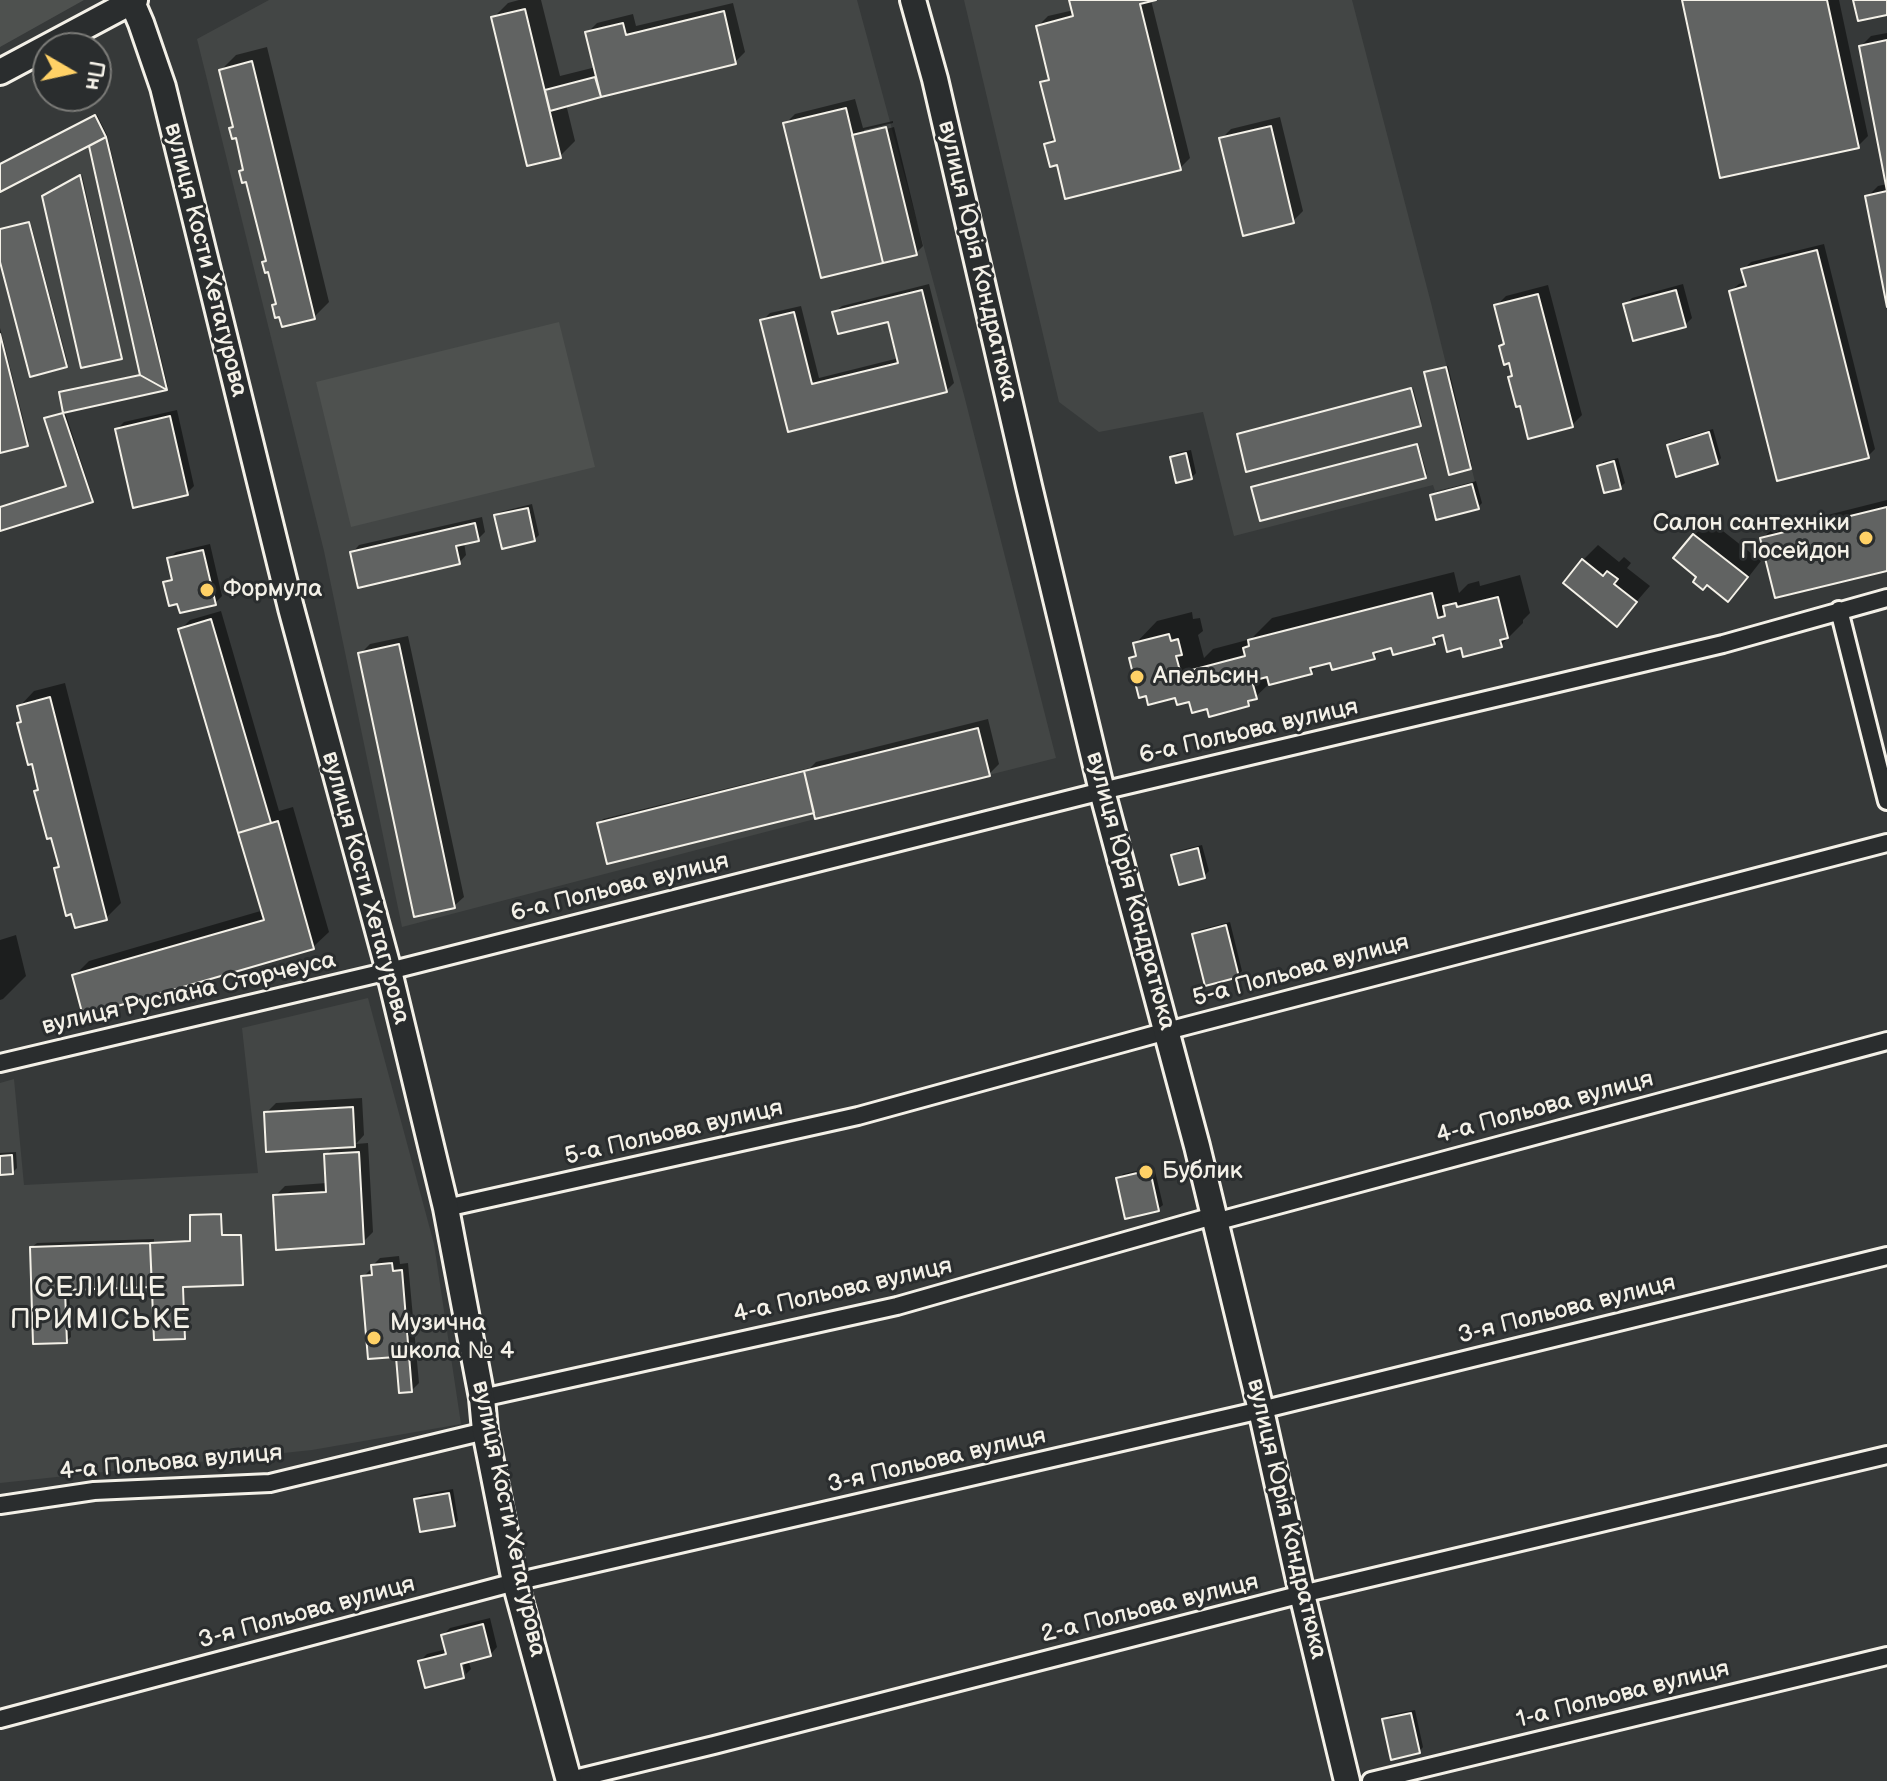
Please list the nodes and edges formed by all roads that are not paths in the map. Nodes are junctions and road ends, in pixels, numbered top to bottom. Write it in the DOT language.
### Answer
graph roads {
  1 [pos="913,0"];
  2 [pos="133,1"];
  3 [pos="0,72"];
  4 [pos="1887,598"];
  5 [pos="1839,610"];
  6 [pos="1102,791"];
  7 [pos="1887,801"];
  8 [pos="1887,843"];
  9 [pos="389,971"];
  10 [pos="1167,1031"];
  11 [pos="1887,1041"];
  12 [pos="0,1063"];
  13 [pos="446,1208"];
  14 [pos="1214,1219"];
  15 [pos="1887,1256"];
  16 [pos="482,1398"];
  17 [pos="1261,1410"];
  18 [pos="485,1431"];
  19 [pos="1887,1455"];
  20 [pos="0,1505"];
  21 [pos="515,1582"];
  22 [pos="1302,1594"];
  23 [pos="1887,1656"];
  24 [pos="0,1719"];
  25 [pos="568,1781"];
  26 [pos="1347,1781"];
  27 [pos="1371,1781"];
  1 -- 6 [label="street, вулиця Юрія Кондратюка"];
  2 -- 3 [label="street"];
  2 -- 9 [label="street, вулиця Кости Хетагурова"];
  4 -- 5 [label="street, 6-а Польова вулиця"];
  5 -- 6 [label="street, 6-а Польова вулиця"];
  5 -- 7 [label="street"];
  6 -- 9 [label="street, 6-а Польова вулиця"];
  6 -- 10 [label="street, вулиця Юрія Кондратюка"];
  8 -- 10 [label="street, 5-а Польова вулиця"];
  9 -- 12 [label="street, вулиця Руслана Сторчеуса"];
  9 -- 13 [label="street, вулиця Кости Хетагурова"];
  10 -- 13 [label="street, 5-а Польова вулиця"];
  10 -- 14 [label="street, вулиця Юрія Кондратюка"];
  11 -- 14 [label="street, 4-а Польова вулиця"];
  13 -- 16 [label="street, вулиця Кости Хетагурова"];
  14 -- 16 [label="street, 4-а Польова вулиця"];
  14 -- 17 [label="street, вулиця Юрія Кондратюка"];
  15 -- 17 [label="street, 3-я Польова вулиця"];
  16 -- 18 [label="street, вулиця Кости Хетагурова"];
  17 -- 21 [label="street, 3-я Польова вулиця"];
  17 -- 22 [label="street, вулиця Юрія Кондратюка"];
  18 -- 20 [label="street, 4-а Польова вулиця"];
  18 -- 21 [label="street, вулиця Кости Хетагурова"];
  19 -- 22 [label="street, 2-а Польова вулиця"];
  21 -- 24 [label="street, 3-я Польова вулиця"];
  21 -- 25 [label="street, вулиця Кости Хетагурова"];
  22 -- 25 [label="street, 2-а Польова вулиця"];
  22 -- 26 [label="street, вулиця Юрія Кондратюка"];
  23 -- 27 [label="street, 1-а Польова вулиця"];
}
